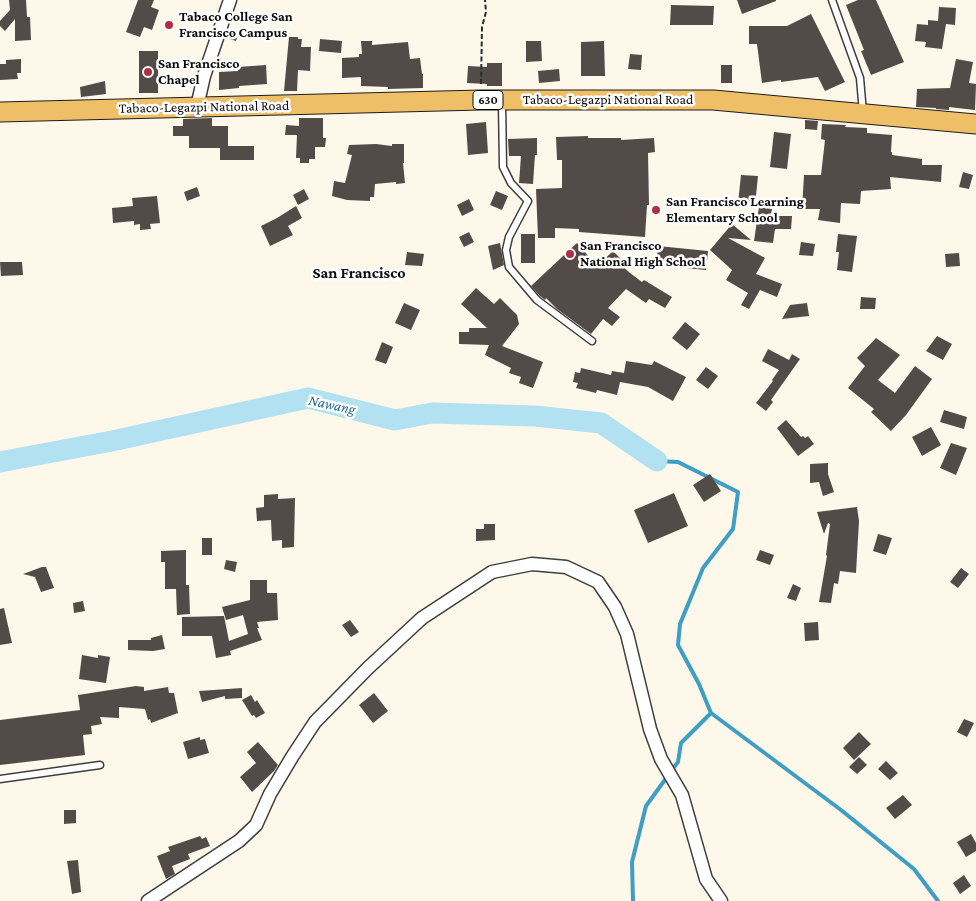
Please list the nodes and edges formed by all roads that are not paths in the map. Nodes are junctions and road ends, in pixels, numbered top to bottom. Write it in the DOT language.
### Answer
graph roads {
  1 [pos="230,0"];
  2 [pos="832,0"];
  3 [pos="502,100"];
  4 [pos="197,107"];
  5 [pos="0,112"];
  6 [pos="863,114"];
  7 [pos="976,124"];
  8 [pos="592,342"];
  9 [pos="100,765"];
  10 [pos="0,779"];
  11 [pos="148,901"];
  12 [pos="721,901"];
  1 -- 4 [label="street"];
  2 -- 6 [label="lane"];
  3 -- 4 [label="main road, Tabaco-Legazpi National Road / 630"];
  3 -- 6 [label="main road, Tabaco-Legazpi National Road / 630"];
  3 -- 8 [label="lane"];
  4 -- 5 [label="main road, Tabaco-Legazpi National Road / 630"];
  6 -- 7 [label="main road, Tabaco-Legazpi National Road / 630"];
  9 -- 10 [label="lane"];
  11 -- 12 [label="street"];
}
